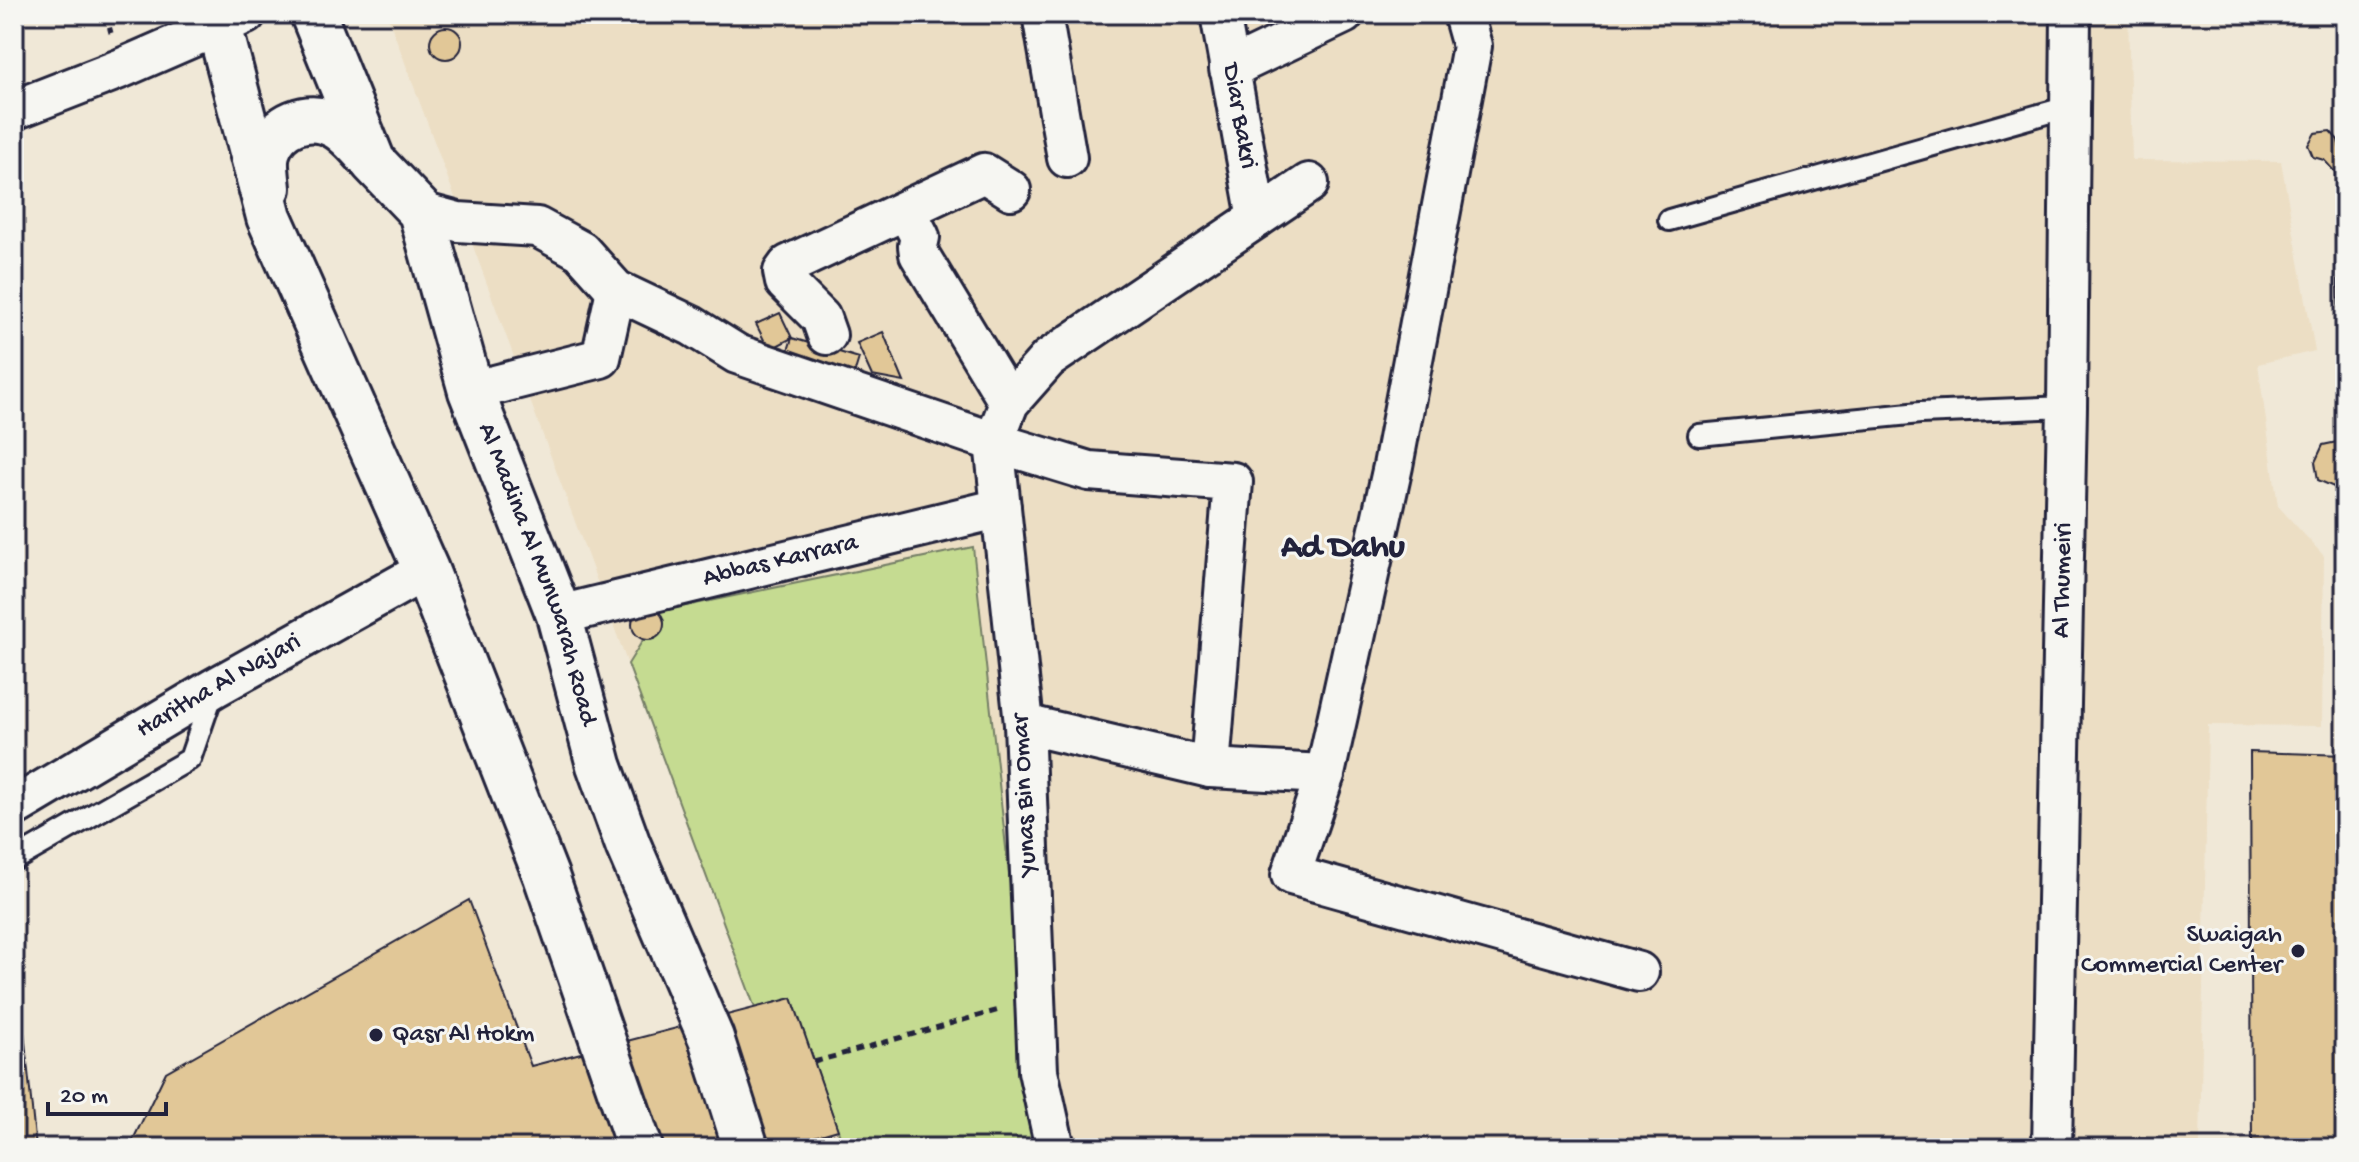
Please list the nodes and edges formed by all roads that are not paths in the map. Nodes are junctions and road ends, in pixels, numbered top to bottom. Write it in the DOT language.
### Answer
graph roads {
  1 [pos="313,14"];
  2 [pos="1042,14"];
  3 [pos="1220,14"];
  4 [pos="1344,14"];
  5 [pos="1463,14"];
  6 [pos="2071,14"];
  7 [pos="227,17"];
  8 [pos="1229,69"];
  9 [pos="2071,106"];
  10 [pos="14,110"];
  11 [pos="1067,158"];
  12 [pos="373,162"];
  13 [pos="1309,183"];
  14 [pos="1011,190"];
  15 [pos="906,210"];
  16 [pos="421,212"];
  17 [pos="269,217"];
  18 [pos="1257,218"];
  19 [pos="1669,220"];
  20 [pos="616,290"];
  21 [pos="827,335"];
  22 [pos="471,391"];
  23 [pos="1009,403"];
  24 [pos="2067,407"];
  25 [pos="1699,435"];
  26 [pos="994,442"];
  27 [pos="1001,508"];
  28 [pos="426,570"];
  29 [pos="559,615"];
  30 [pos="214,688"];
  31 [pos="1024,724"];
  32 [pos="1210,768"];
  33 [pos="1325,774"];
  34 [pos="14,807"];
  35 [pos="14,860"];
  36 [pos="1639,972"];
  37 [pos="640,1148"];
  38 [pos="746,1148"];
  39 [pos="1055,1148"];
  40 [pos="2052,1148"];
  1 -- 12 [label="main road, Al Madina Al Munwarah Road"];
  2 -- 11 [label="street"];
  3 -- 8 [label="street, Diar Bakri"];
  4 -- 8 [label="street"];
  5 -- 33 [label="street"];
  6 -- 9 [label="street, Al Thumeiri"];
  7 -- 10 [label="street"];
  7 -- 17 [label="main road"];
  8 -- 18 [label="street, Diar Bakri"];
  9 -- 19 [label="lane"];
  9 -- 24 [label="street, Al Thumeiri"];
  12 -- 16 [label="main road, Al Madina Al Munwarah Road"];
  12 -- 17 [label="main road"];
  13 -- 18 [label="street"];
  14 -- 15 [label="street"];
  15 -- 21 [label="street"];
  15 -- 23 [label="street"];
  16 -- 20 [label="street"];
  16 -- 22 [label="main road, Al Madina Al Munwarah Road"];
  17 -- 28 [label="main road"];
  18 -- 23 [label="street"];
  20 -- 22 [label="street"];
  20 -- 26 [label="street"];
  22 -- 29 [label="main road, Al Madina Al Munwarah Road"];
  23 -- 26 [label="street"];
  24 -- 25 [label="lane"];
  24 -- 40 [label="street, Al Thumeiri"];
  26 -- 27 [label="street, Yunas Bin Omar"];
  26 -- 32 [label="street"];
  27 -- 29 [label="street, Abbas Karrara"];
  27 -- 31 [label="street, Yunas Bin Omar"];
  28 -- 30 [label="street, Haritha Al Najari"];
  28 -- 37 [label="main road"];
  29 -- 38 [label="main road, Al Madina Al Munwarah Road"];
  30 -- 34 [label="street, Haritha Al Najari"];
  30 -- 35 [label="lane"];
  31 -- 32 [label="street"];
  31 -- 39 [label="street, Yunas Bin Omar"];
  32 -- 33 [label="street"];
  33 -- 36 [label="street"];
}
